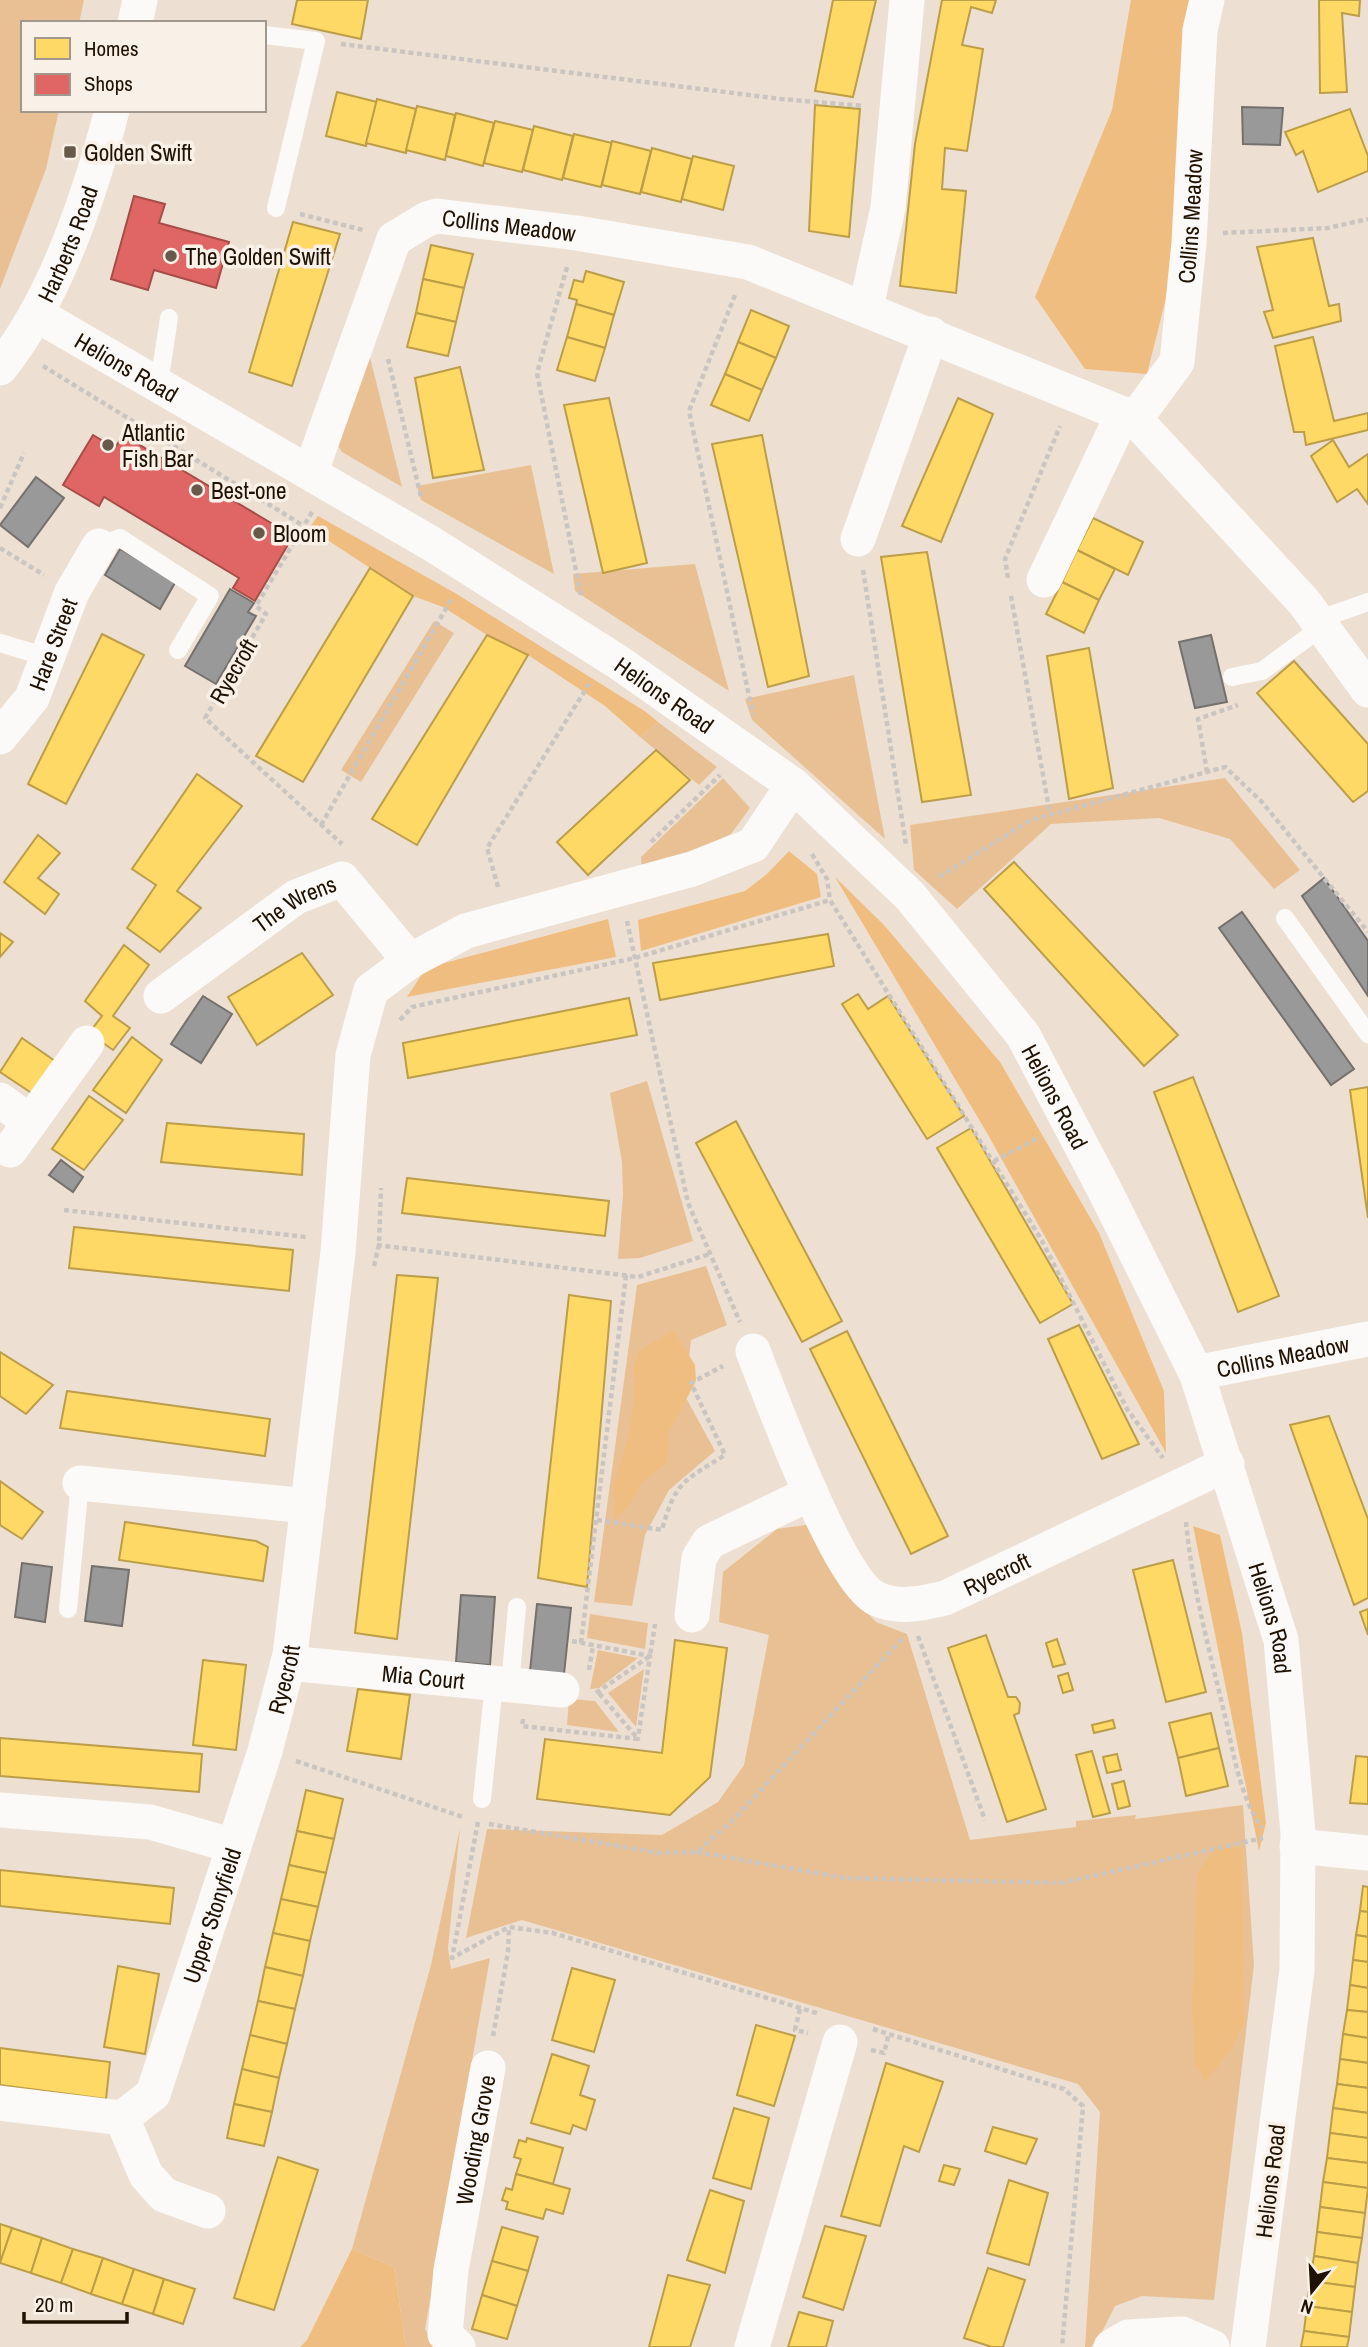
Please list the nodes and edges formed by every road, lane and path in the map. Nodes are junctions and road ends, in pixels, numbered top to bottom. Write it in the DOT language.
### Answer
graph roads {
  1 [pos="906,0"];
  2 [pos="1207,0"];
  3 [pos="266,35"];
  4 [pos="316,41"];
  5 [pos="895,111"];
  6 [pos="111,112"];
  7 [pos="276,208"];
  8 [pos="1368,219"];
  9 [pos="577,233"];
  10 [pos="1189,235"];
  11 [pos="394,239"];
  12 [pos="748,262"];
  13 [pos="866,307"];
  14 [pos="36,314"];
  15 [pos="169,318"];
  16 [pos="931,334"];
  17 [pos="387,355"];
  18 [pos="4,364"];
  19 [pos="159,383"];
  20 [pos="1129,416"];
  21 [pos="24,453"];
  22 [pos="312,471"];
  23 [pos="0,508"];
  24 [pos="314,508"];
  25 [pos="304,526"];
  26 [pos="858,539"];
  27 [pos="432,544"];
  28 [pos="99,546"];
  29 [pos="0,548"];
  30 [pos="1044,580"];
  31 [pos="72,592"];
  32 [pos="455,593"];
  33 [pos="1368,602"];
  34 [pos="1319,623"];
  35 [pos="0,643"];
  36 [pos="178,650"];
  37 [pos="47,657"];
  38 [pos="593,659"];
  39 [pos="1232,677"];
  40 [pos="1368,690"];
  41 [pos="0,737"];
  42 [pos="745,764"];
  43 [pos="1207,772"];
  44 [pos="793,785"];
  45 [pos="321,825"];
  46 [pos="651,843"];
  47 [pos="348,849"];
  48 [pos="821,858"];
  49 [pos="909,895"];
  50 [pos="830,900"];
  51 [pos="1285,918"];
  52 [pos="508,921"];
  53 [pos="1368,932"];
  54 [pos="629,934"];
  55 [pos="635,958"];
  56 [pos="410,961"];
  57 [pos="161,996"];
  58 [pos="394,1027"];
  59 [pos="1368,1034"];
  60 [pos="87,1043"];
  61 [pos="0,1100"];
  62 [pos="30,1122"];
  63 [pos="1050,1131"];
  64 [pos="10,1150"];
  65 [pos="994,1161"];
  66 [pos="381,1176"];
  67 [pos="64,1210"];
  68 [pos="339,1241"];
  69 [pos="379,1245"];
  70 [pos="710,1254"];
  71 [pos="373,1270"];
  72 [pos="626,1275"];
  73 [pos="1368,1339"];
  74 [pos="752,1351"];
  75 [pos="1197,1376"];
  76 [pos="1227,1464"];
  77 [pos="80,1483"];
  78 [pos="1182,1483"];
  79 [pos="811,1493"];
  80 [pos="308,1506"];
  81 [pos="597,1520"];
  82 [pos="517,1607"];
  83 [pos="68,1609"];
  84 [pos="692,1615"];
  85 [pos="911,1616"];
  86 [pos="655,1624"];
  87 [pos="572,1641"];
  88 [pos="581,1643"];
  89 [pos="650,1656"];
  90 [pos="288,1663"];
  91 [pos="502,1684"];
  92 [pos="562,1690"];
  93 [pos="599,1693"];
  94 [pos="522,1726"];
  95 [pos="638,1739"];
  96 [pos="265,1751"];
  97 [pos="482,1799"];
  98 [pos="0,1810"];
  99 [pos="985,1820"];
  100 [pos="478,1822"];
  101 [pos="1266,1824"];
  102 [pos="1278,1843"];
  103 [pos="234,1846"];
  104 [pos="697,1852"];
  105 [pos="1368,1853"];
  106 [pos="509,1927"];
  107 [pos="845,2028"];
  108 [pos="488,2068"];
  109 [pos="0,2103"];
  110 [pos="122,2118"];
  111 [pos="208,2211"];
  112 [pos="458,2347"];
  113 [pos="752,2347"];
  114 [pos="1062,2347"];
  115 [pos="1111,2347"];
  116 [pos="1212,2347"];
  117 [pos="1248,2347"];
  1 -- 5 [label="street"];
  2 -- 10 [label="street, Collins Meadow"];
  3 -- 4 [label="lane"];
  4 -- 5 [label="path"];
  4 -- 7 [label="lane"];
  5 -- 13 [label="street"];
  6 -- 14 [label="street, Harberts Road"];
  7 -- 11 [label="path"];
  8 -- 10 [label="path"];
  9 -- 11 [label="street, Collins Meadow"];
  9 -- 12 [label="street, Collins Meadow"];
  9 -- 38 [label="path"];
  10 -- 20 [label="street, Collins Meadow"];
  11 -- 22 [label="street"];
  12 -- 13 [label="street, Collins Meadow"];
  12 -- 42 [label="path"];
  13 -- 16 [label="street, Collins Meadow"];
  14 -- 18 [label="street, Harberts Road"];
  14 -- 19 [label="street, Helions Road"];
  15 -- 19 [label="lane"];
  16 -- 20 [label="street, Collins Meadow"];
  16 -- 26 [label="street"];
  17 -- 27 [label="path"];
  18 -- 25 [label="path"];
  19 -- 22 [label="street, Helions Road"];
  20 -- 30 [label="street, Collins Meadow"];
  20 -- 34 [label="street, Collins Meadow"];
  21 -- 23 [label="path"];
  22 -- 27 [label="street, Helions Road"];
  24 -- 25 [label="path"];
  25 -- 45 [label="path, Ryecroft"];
  26 -- 49 [label="path"];
  27 -- 38 [label="street, Helions Road"];
  28 -- 31 [label="street, Hare Street"];
  28 -- 36 [label="lane"];
  29 -- 31 [label="path"];
  31 -- 37 [label="street, Hare Street"];
  32 -- 45 [label="path"];
  33 -- 34 [label="lane"];
  34 -- 39 [label="lane"];
  34 -- 40 [label="street, Collins Meadow"];
  35 -- 37 [label="lane"];
  37 -- 41 [label="street, Hare Street"];
  38 -- 42 [label="street, Helions Road"];
  38 -- 52 [label="path"];
  39 -- 43 [label="path"];
  42 -- 44 [label="street, Helions Road"];
  42 -- 46 [label="path"];
  43 -- 49 [label="path"];
  43 -- 53 [label="path"];
  44 -- 49 [label="street, Helions Road"];
  44 -- 52 [label="street, Ryecroft"];
  45 -- 47 [label="path, Ryecroft"];
  48 -- 50 [label="path"];
  49 -- 75 [label="street, Helions Road"];
  50 -- 55 [label="path"];
  50 -- 65 [label="path"];
  51 -- 59 [label="lane"];
  52 -- 56 [label="street, Ryecroft"];
  54 -- 55 [label="path"];
  55 -- 58 [label="path"];
  55 -- 70 [label="path"];
  56 -- 57 [label="street, The Wrens"];
  56 -- 68 [label="street, Ryecroft"];
  60 -- 62 [label="street"];
  61 -- 62 [label="street"];
  62 -- 64 [label="street"];
  63 -- 65 [label="path"];
  65 -- 78 [label="path"];
  66 -- 69 [label="path"];
  67 -- 68 [label="path"];
  68 -- 80 [label="street, Ryecroft"];
  69 -- 71 [label="path"];
  69 -- 72 [label="path"];
  70 -- 72 [label="path"];
  70 -- 74 [label="path"];
  72 -- 81 [label="path"];
  73 -- 75 [label="street, Collins Meadow"];
  74 -- 79 [label="street, Ryecroft"];
  74 -- 81 [label="path"];
  75 -- 76 [label="street, Helions Road"];
  76 -- 78 [label="street, Ryecroft"];
  76 -- 102 [label="street, Helions Road"];
  77 -- 80 [label="street"];
  77 -- 83 [label="lane"];
  78 -- 85 [label="street, Ryecroft"];
  78 -- 102 [label="path"];
  79 -- 84 [label="street"];
  79 -- 85 [label="street, Ryecroft"];
  80 -- 90 [label="street, Ryecroft"];
  81 -- 88 [label="path"];
  82 -- 91 [label="lane"];
  85 -- 99 [label="path"];
  85 -- 104 [label="path"];
  86 -- 89 [label="path"];
  87 -- 88 [label="path"];
  88 -- 89 [label="path"];
  89 -- 93 [label="path"];
  89 -- 95 [label="path"];
  90 -- 91 [label="street, Mia Court"];
  90 -- 96 [label="street, Ryecroft"];
  91 -- 92 [label="street, Mia Court"];
  91 -- 97 [label="lane"];
  92 -- 93 [label="path"];
  93 -- 95 [label="path"];
  94 -- 95 [label="path"];
  96 -- 100 [label="path"];
  96 -- 103 [label="street, Ryecroft"];
  98 -- 103 [label="street, Upper Stonyfield"];
  100 -- 104 [label="path"];
  100 -- 106 [label="path"];
  101 -- 102 [label="path"];
  102 -- 104 [label="path"];
  102 -- 105 [label="street"];
  102 -- 117 [label="street, Helions Road"];
  103 -- 110 [label="street, Upper Stonyfield"];
  106 -- 107 [label="path"];
  106 -- 108 [label="path, Wooding Grove"];
  107 -- 113 [label="street"];
  107 -- 114 [label="path"];
  108 -- 112 [label="street, Wooding Grove"];
  109 -- 110 [label="street"];
  110 -- 111 [label="street"];
  115 -- 116 [label="street"];
}
